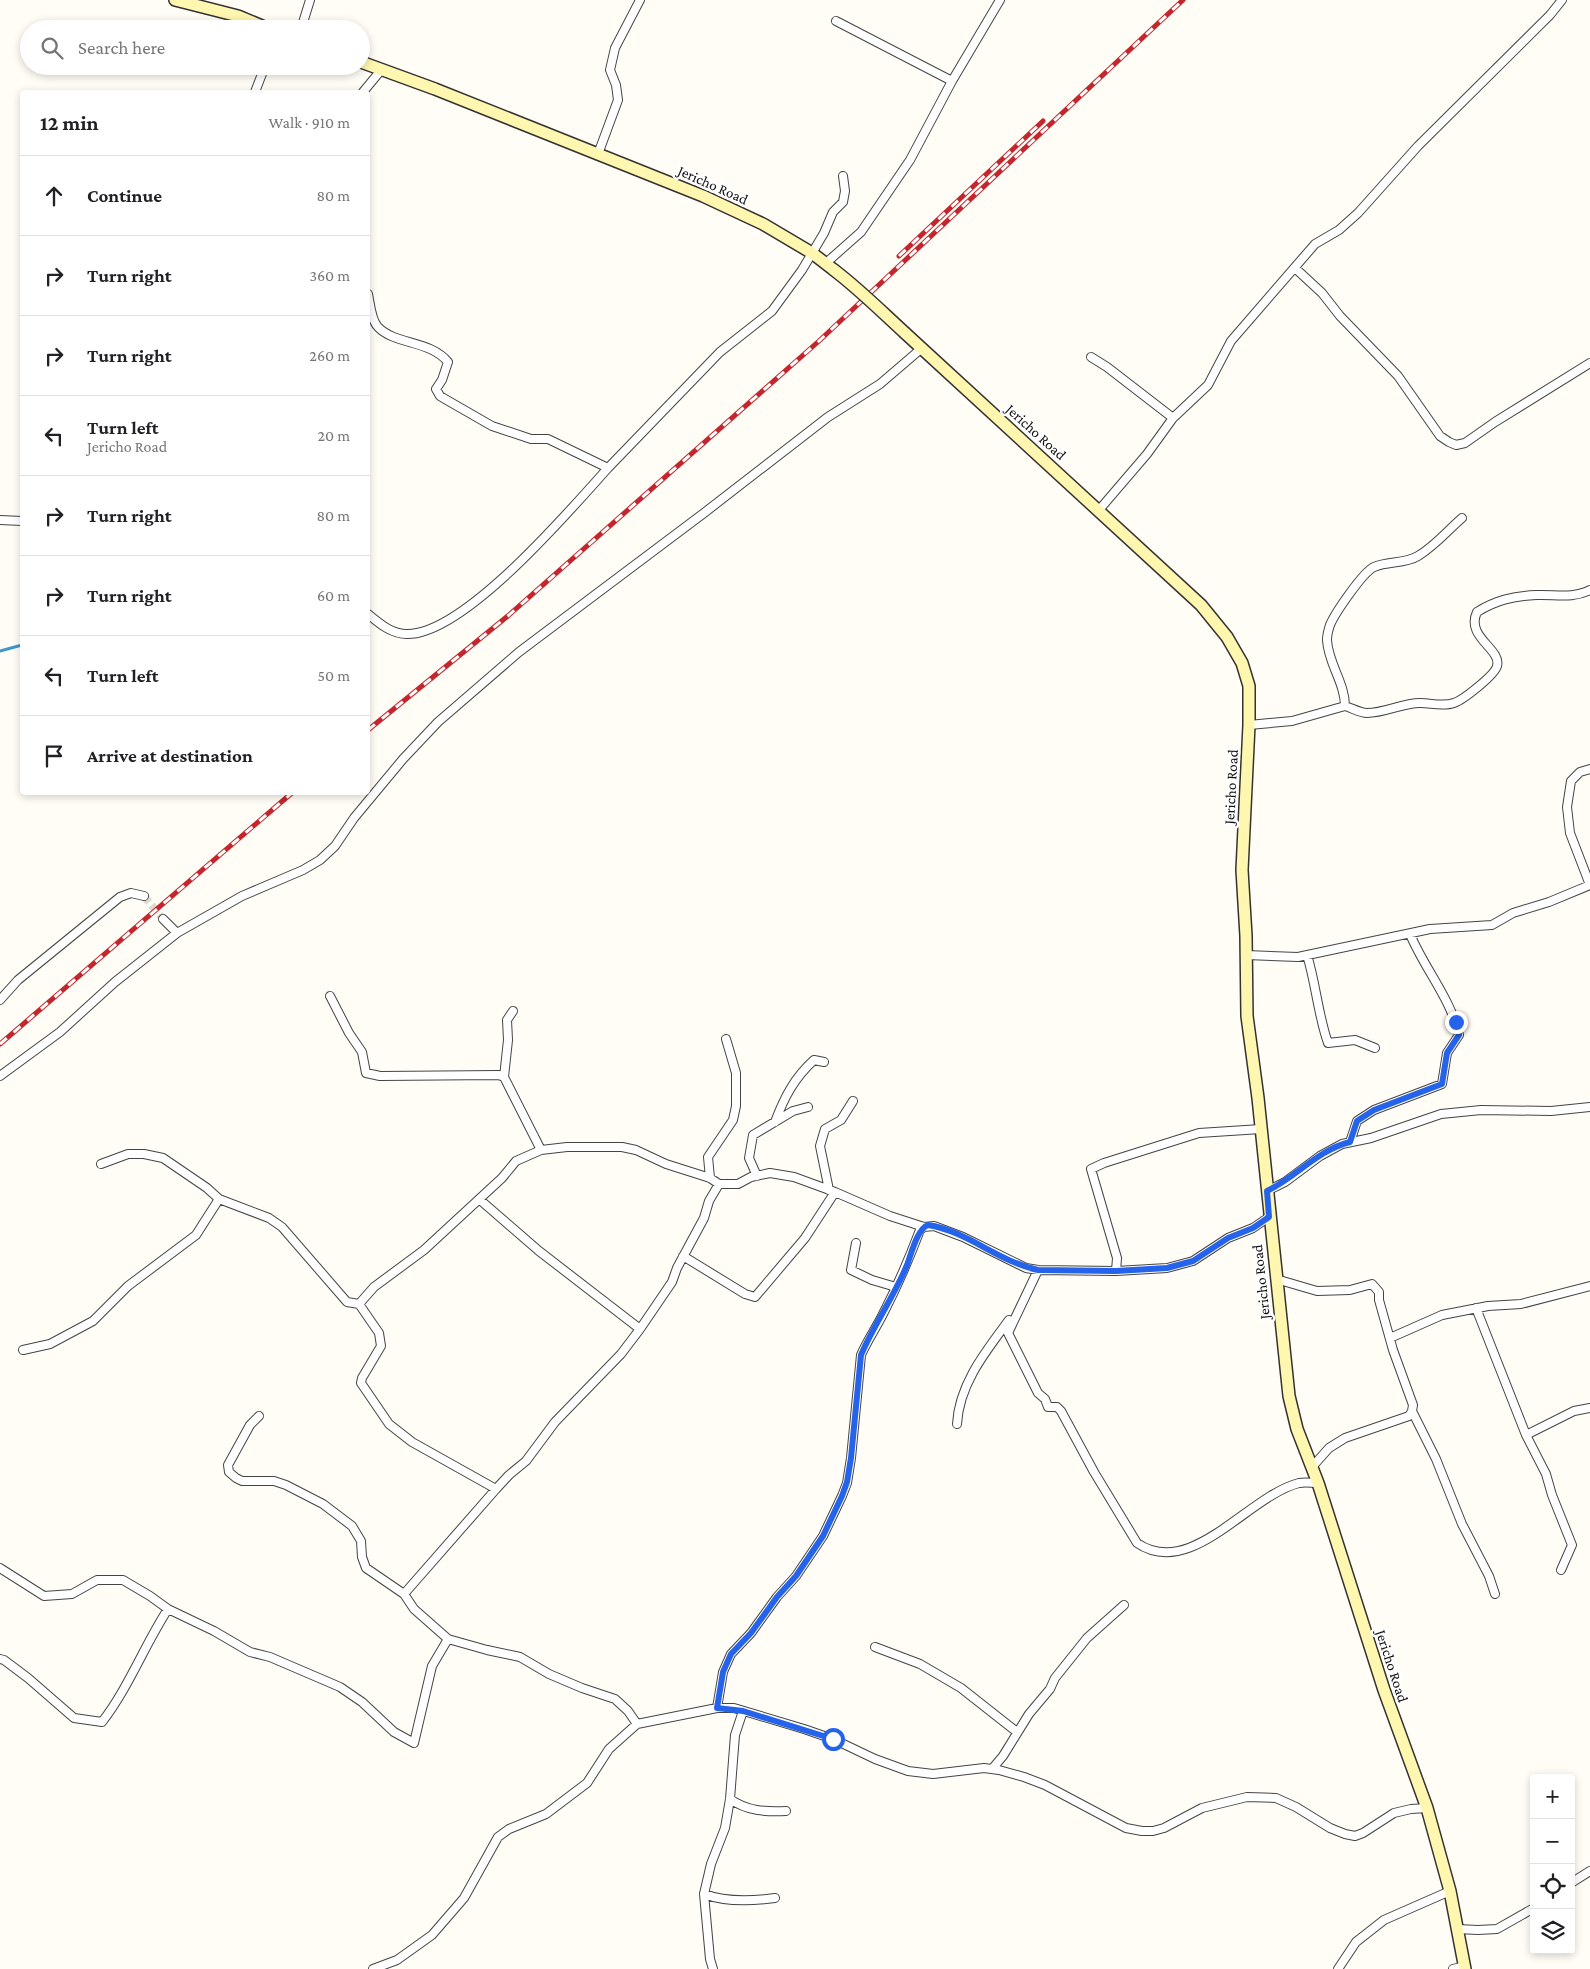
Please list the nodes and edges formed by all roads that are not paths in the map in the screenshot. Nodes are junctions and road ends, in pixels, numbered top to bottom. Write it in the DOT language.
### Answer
graph roads {
  1 [pos="175,0"];
  2 [pos="310,0"];
  3 [pos="640,0"];
  4 [pos="1000,0"];
  5 [pos="1562,0"];
  6 [pos="188,2"];
  7 [pos="248,20"];
  8 [pos="304,20"];
  9 [pos="836,20"];
  10 [pos="370,65"];
  11 [pos="382,69"];
  12 [pos="262,75"];
  13 [pos="952,81"];
  14 [pos="256,90"];
  15 [pos="365,90"];
  16 [pos="598,154"];
  17 [pos="843,176"];
  18 [pos="812,254"];
  19 [pos="830,266"];
  20 [pos="1294,268"];
  21 [pos="370,301"];
  22 [pos="922,348"];
  23 [pos="1091,357"];
  24 [pos="1590,363"];
  25 [pos="1173,418"];
  26 [pos="608,468"];
  27 [pos="1099,510"];
  28 [pos="1462,518"];
  29 [pos="0,520"];
  30 [pos="20,521"];
  31 [pos="1590,590"];
  32 [pos="370,616"];
  33 [pos="1345,706"];
  34 [pos="1249,725"];
  35 [pos="1590,769"];
  36 [pos="1590,885"];
  37 [pos="144,896"];
  38 [pos="163,919"];
  39 [pos="177,933"];
  40 [pos="1410,934"];
  41 [pos="1246,955"];
  42 [pos="1307,955"];
  43 [pos="330,996"];
  44 [pos="0,1000"];
  45 [pos="513,1011"];
  46 [pos="726,1039"];
  47 [pos="1375,1048"];
  48 [pos="824,1062"];
  49 [pos="0,1076"];
  50 [pos="504,1077"];
  51 [pos="853,1101"];
  52 [pos="808,1107"];
  53 [pos="1590,1107"];
  54 [pos="774,1122"];
  55 [pos="1261,1128"];
  56 [pos="1350,1142"];
  57 [pos="541,1150"];
  58 [pos="101,1164"];
  59 [pos="757,1176"];
  60 [pos="710,1178"];
  61 [pos="719,1184"];
  62 [pos="832,1191"];
  63 [pos="1267,1191"];
  64 [pos="219,1199"];
  65 [pos="479,1199"];
  66 [pos="1269,1217"];
  67 [pos="924,1226"];
  68 [pos="856,1243"];
  69 [pos="683,1256"];
  70 [pos="1038,1270"];
  71 [pos="1116,1271"];
  72 [pos="1276,1279"];
  73 [pos="1590,1286"];
  74 [pos="896,1287"];
  75 [pos="359,1304"];
  76 [pos="1020,1306"];
  77 [pos="1476,1308"];
  78 [pos="640,1329"];
  79 [pos="1390,1338"];
  80 [pos="23,1350"];
  81 [pos="1590,1408"];
  82 [pos="1412,1411"];
  83 [pos="258,1416"];
  84 [pos="957,1424"];
  85 [pos="1526,1435"];
  86 [pos="1312,1467"];
  87 [pos="1318,1483"];
  88 [pos="496,1489"];
  89 [pos="0,1568"];
  90 [pos="1561,1570"];
  91 [pos="404,1594"];
  92 [pos="1495,1594"];
  93 [pos="1124,1605"];
  94 [pos="168,1609"];
  95 [pos="448,1639"];
  96 [pos="875,1647"];
  97 [pos="0,1659"];
  98 [pos="717,1708"];
  99 [pos="743,1711"];
  100 [pos="637,1724"];
  101 [pos="1018,1732"];
  102 [pos="992,1769"];
  103 [pos="730,1799"];
  104 [pos="1427,1808"];
  105 [pos="786,1811"];
  106 [pos="1590,1871"];
  107 [pos="1575,1880"];
  108 [pos="1450,1891"];
  109 [pos="704,1894"];
  110 [pos="775,1898"];
  111 [pos="1532,1909"];
  112 [pos="1457,1929"];
  113 [pos="1461,1968"];
  114 [pos="373,1969"];
  115 [pos="713,1969"];
  116 [pos="1338,1969"];
  1 -- 6 [label="street"];
  2 -- 8 [label="street"];
  3 -- 16 [label="street"];
  4 -- 13 [label="street"];
  5 -- 20 [label="street"];
  6 -- 7 [label="street"];
  9 -- 13 [label="street"];
  10 -- 11 [label="street, Jericho Road"];
  11 -- 15 [label="street"];
  11 -- 16 [label="street, Jericho Road"];
  12 -- 14 [label="street"];
  13 -- 19 [label="street"];
  16 -- 18 [label="street, Jericho Road"];
  17 -- 18 [label="street"];
  18 -- 19 [label="street, Jericho Road"];
  18 -- 26 [label="street"];
  19 -- 22 [label="street, Jericho Road, bridge"];
  20 -- 24 [label="street"];
  20 -- 25 [label="street"];
  21 -- 26 [label="street"];
  22 -- 27 [label="street, Jericho Road"];
  22 -- 39 [label="street"];
  23 -- 25 [label="street"];
  25 -- 27 [label="street"];
  26 -- 32 [label="street"];
  27 -- 34 [label="street, Jericho Road"];
  28 -- 33 [label="street"];
  29 -- 30 [label="street"];
  31 -- 33 [label="street"];
  33 -- 34 [label="street"];
  34 -- 41 [label="street, Jericho Road"];
  35 -- 36 [label="street"];
  36 -- 40 [label="street"];
  37 -- 44 [label="street"];
  38 -- 39 [label="street"];
  39 -- 49 [label="street"];
  40 -- 42 [label="street"];
  40 -- 56 [label="street"];
  41 -- 42 [label="street"];
  41 -- 55 [label="street, Jericho Road"];
  42 -- 47 [label="street"];
  43 -- 50 [label="street"];
  45 -- 50 [label="street"];
  46 -- 60 [label="street"];
  48 -- 54 [label="street"];
  50 -- 57 [label="street"];
  51 -- 62 [label="street"];
  52 -- 54 [label="street"];
  53 -- 56 [label="street"];
  54 -- 59 [label="street"];
  55 -- 63 [label="street, Jericho Road"];
  55 -- 71 [label="street"];
  56 -- 63 [label="street"];
  57 -- 60 [label="street"];
  57 -- 65 [label="street"];
  58 -- 64 [label="street"];
  59 -- 61 [label="street"];
  59 -- 62 [label="street"];
  60 -- 61 [label="street"];
  61 -- 69 [label="street"];
  62 -- 67 [label="street"];
  62 -- 69 [label="street"];
  63 -- 66 [label="street, Jericho Road"];
  64 -- 75 [label="street"];
  64 -- 80 [label="street"];
  65 -- 75 [label="street"];
  65 -- 78 [label="street"];
  66 -- 71 [label="street"];
  66 -- 72 [label="street, Jericho Road"];
  67 -- 70 [label="street"];
  67 -- 74 [label="street"];
  68 -- 74 [label="street"];
  69 -- 78 [label="street"];
  70 -- 71 [label="street"];
  70 -- 76 [label="street"];
  72 -- 79 [label="street"];
  72 -- 86 [label="street, Jericho Road"];
  73 -- 77 [label="street"];
  74 -- 98 [label="street"];
  75 -- 88 [label="street"];
  76 -- 84 [label="street"];
  76 -- 87 [label="street"];
  77 -- 79 [label="street"];
  77 -- 85 [label="street"];
  78 -- 88 [label="street"];
  79 -- 82 [label="street"];
  81 -- 85 [label="street"];
  82 -- 86 [label="street"];
  82 -- 92 [label="street"];
  83 -- 91 [label="street"];
  85 -- 90 [label="street"];
  86 -- 87 [label="street, Jericho Road"];
  87 -- 104 [label="street, Jericho Road"];
  88 -- 91 [label="street"];
  89 -- 94 [label="street"];
  91 -- 95 [label="street"];
  93 -- 101 [label="street"];
  94 -- 95 [label="street"];
  94 -- 97 [label="street"];
  95 -- 100 [label="street"];
  96 -- 101 [label="street"];
  98 -- 99 [label="street"];
  98 -- 100 [label="street"];
  99 -- 102 [label="street"];
  99 -- 103 [label="street"];
  100 -- 114 [label="street"];
  101 -- 102 [label="street"];
  102 -- 104 [label="street"];
  103 -- 105 [label="street"];
  103 -- 109 [label="street"];
  104 -- 108 [label="street, Jericho Road"];
  106 -- 107 [label="street"];
  108 -- 112 [label="street, Jericho Road"];
  108 -- 116 [label="street"];
  109 -- 110 [label="street"];
  109 -- 115 [label="street"];
  111 -- 112 [label="street"];
  112 -- 113 [label="street, Jericho Road"];
}
